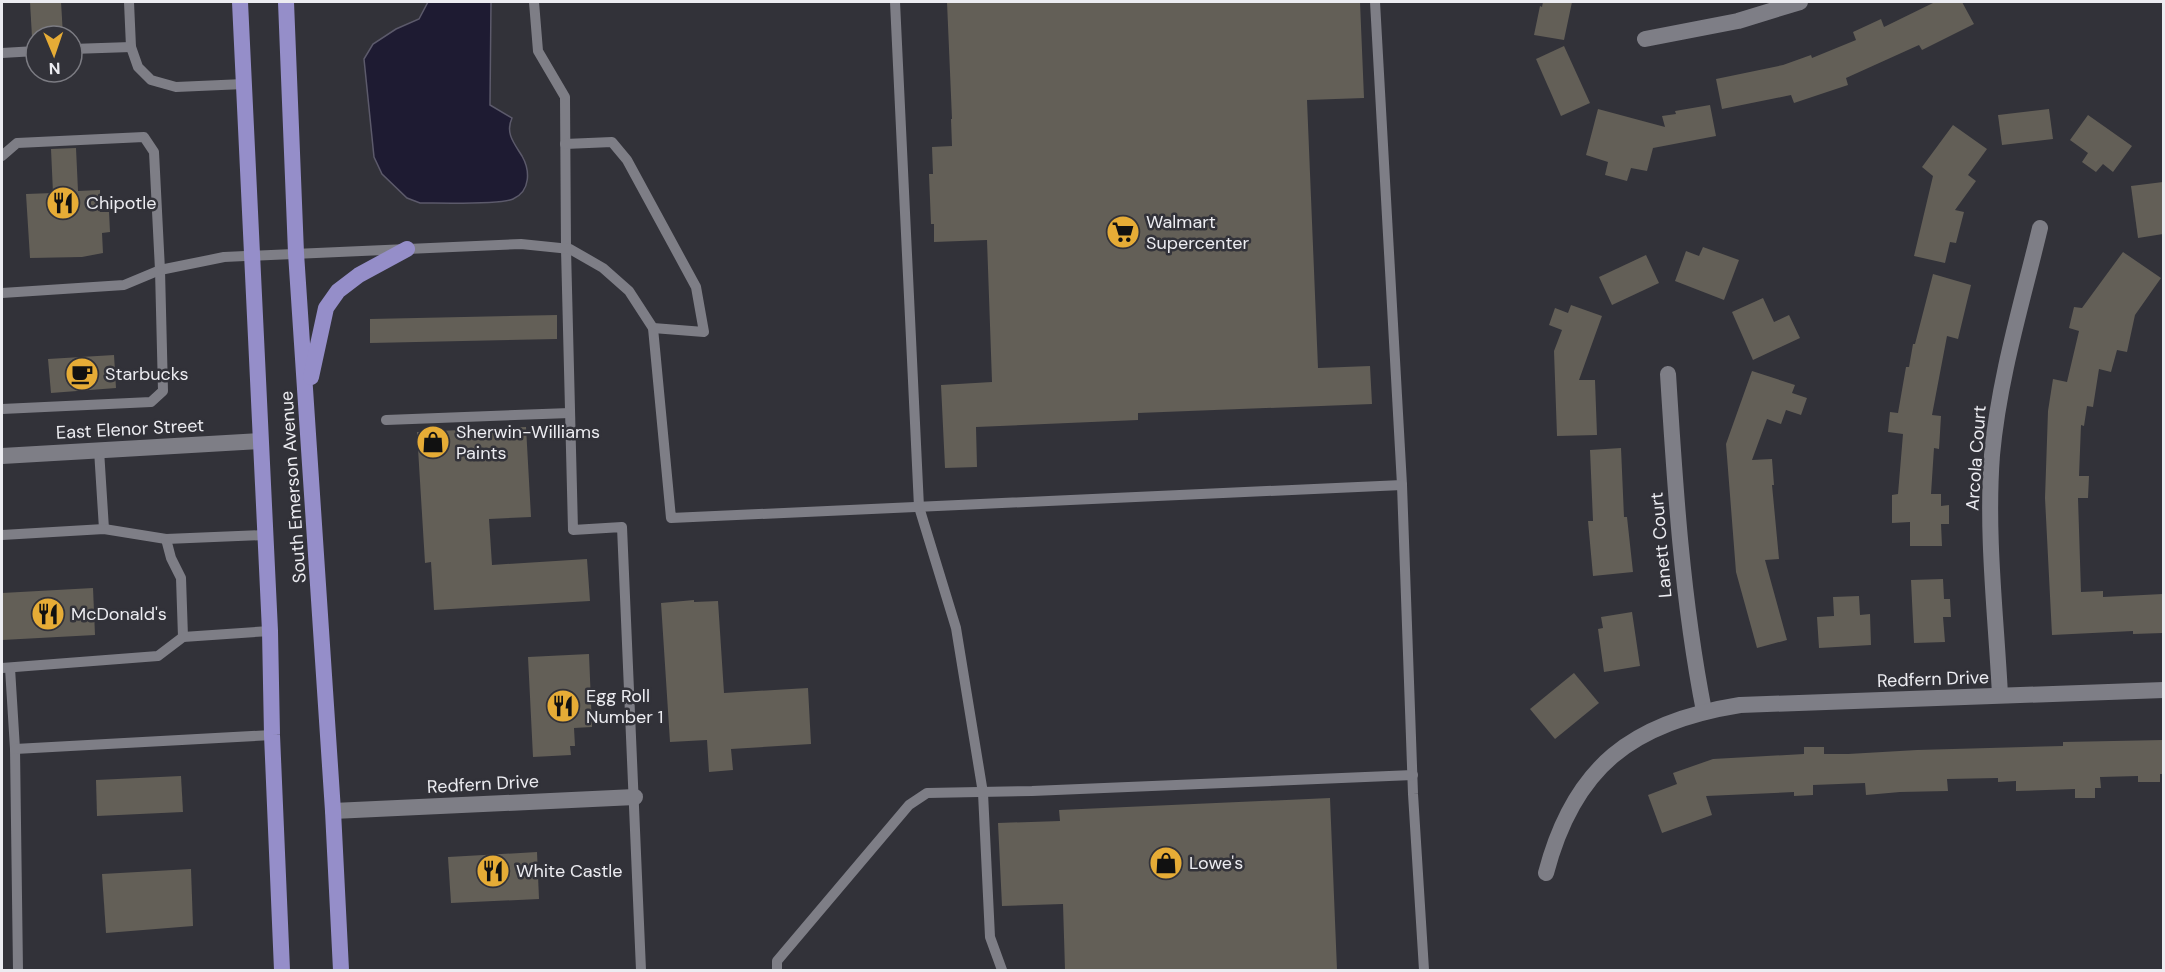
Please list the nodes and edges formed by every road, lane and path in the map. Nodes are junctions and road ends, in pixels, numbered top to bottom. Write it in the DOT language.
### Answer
graph roads {
  1 [pos="129,2"];
  2 [pos="240,2"];
  3 [pos="286,2"];
  4 [pos="534,2"];
  5 [pos="894,2"];
  6 [pos="1375,2"];
  7 [pos="1800,2"];
  8 [pos="1645,39"];
  9 [pos="131,46"];
  10 [pos="84,49"];
  11 [pos="24,52"];
  12 [pos="2,53"];
  13 [pos="244,84"];
  14 [pos="565,144"];
  15 [pos="2,156"];
  16 [pos="2040,228"];
  17 [pos="407,249"];
  18 [pos="566,249"];
  19 [pos="296,253"];
  20 [pos="252,256"];
  21 [pos="160,270"];
  22 [pos="2,293"];
  23 [pos="653,328"];
  24 [pos="1668,374"];
  25 [pos="306,395"];
  26 [pos="2,409"];
  27 [pos="570,413"];
  28 [pos="386,420"];
  29 [pos="260,441"];
  30 [pos="99,450"];
  31 [pos="2,456"];
  32 [pos="1402,485"];
  33 [pos="919,507"];
  34 [pos="104,529"];
  35 [pos="2,535"];
  36 [pos="264,535"];
  37 [pos="166,539"];
  38 [pos="270,631"];
  39 [pos="183,637"];
  40 [pos="6,668"];
  41 [pos="2163,690"];
  42 [pos="2000,696"];
  43 [pos="1704,711"];
  44 [pos="272,735"];
  45 [pos="15,749"];
  46 [pos="1413,775"];
  47 [pos="983,793"];
  48 [pos="635,797"];
  49 [pos="333,811"];
  50 [pos="1546,873"];
  51 [pos="18,970"];
  52 [pos="282,970"];
  53 [pos="341,970"];
  54 [pos="641,970"];
  55 [pos="777,970"];
  56 [pos="1002,970"];
  57 [pos="1424,970"];
  1 -- 9 [label="lane"];
  2 -- 13 [label="main road, South Emerson Avenue"];
  3 -- 19 [label="main road, South Emerson Avenue"];
  4 -- 14 [label="lane"];
  5 -- 33 [label="lane"];
  6 -- 32 [label="lane"];
  7 -- 8 [label="street"];
  9 -- 10 [label="lane"];
  9 -- 13 [label="lane"];
  11 -- 12 [label="lane"];
  13 -- 20 [label="main road, South Emerson Avenue"];
  14 -- 18 [label="lane"];
  14 -- 23 [label="lane"];
  15 -- 21 [label="lane"];
  16 -- 42 [label="street, Arcola Court"];
  17 -- 18 [label="lane"];
  17 -- 19 [label="lane"];
  17 -- 25 [label="main road"];
  18 -- 23 [label="lane"];
  18 -- 27 [label="lane"];
  19 -- 20 [label="lane"];
  19 -- 25 [label="main road, South Emerson Avenue"];
  20 -- 21 [label="lane"];
  20 -- 29 [label="main road, South Emerson Avenue"];
  21 -- 22 [label="lane"];
  21 -- 26 [label="lane"];
  23 -- 33 [label="lane"];
  24 -- 43 [label="street, Lanett Court"];
  25 -- 49 [label="main road, South Emerson Avenue"];
  27 -- 28 [label="lane"];
  27 -- 48 [label="lane"];
  29 -- 30 [label="street, East Elenor Street"];
  29 -- 36 [label="main road, South Emerson Avenue"];
  30 -- 31 [label="street, East Elenor Street"];
  30 -- 34 [label="lane"];
  32 -- 33 [label="lane"];
  32 -- 46 [label="lane"];
  33 -- 47 [label="lane"];
  34 -- 35 [label="lane"];
  34 -- 37 [label="lane"];
  36 -- 37 [label="lane"];
  36 -- 38 [label="main road, South Emerson Avenue"];
  37 -- 39 [label="lane"];
  38 -- 39 [label="lane"];
  38 -- 44 [label="main road, South Emerson Avenue"];
  39 -- 40 [label="lane"];
  40 -- 45 [label="lane"];
  41 -- 42 [label="street, Redfern Drive"];
  42 -- 43 [label="street, Redfern Drive"];
  43 -- 50 [label="street, Redfern Drive"];
  44 -- 45 [label="lane"];
  44 -- 52 [label="main road, South Emerson Avenue"];
  45 -- 51 [label="lane"];
  46 -- 47 [label="lane"];
  46 -- 57 [label="lane"];
  47 -- 55 [label="lane"];
  47 -- 56 [label="lane"];
  48 -- 49 [label="street, Redfern Drive"];
  48 -- 54 [label="lane"];
  49 -- 53 [label="main road, South Emerson Avenue"];
}
